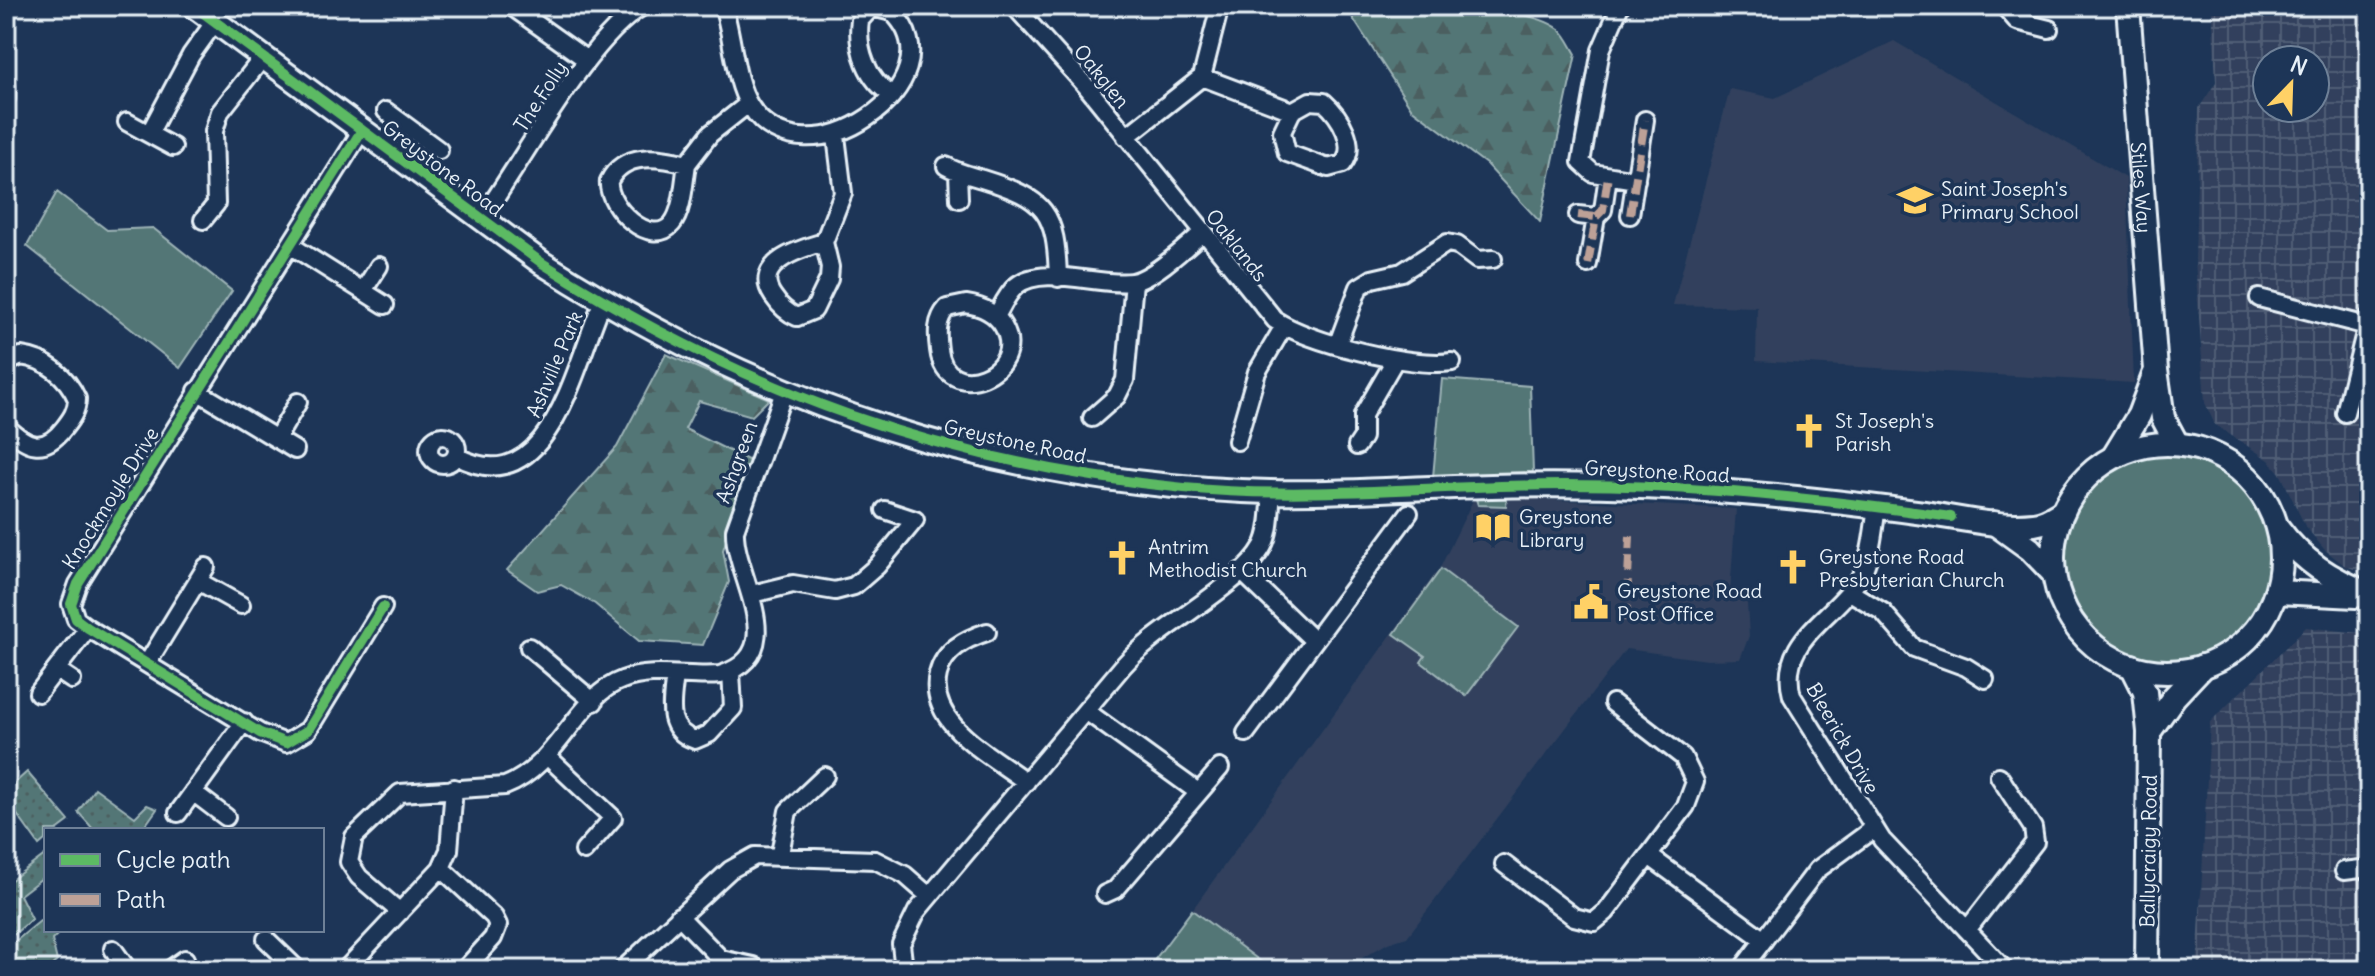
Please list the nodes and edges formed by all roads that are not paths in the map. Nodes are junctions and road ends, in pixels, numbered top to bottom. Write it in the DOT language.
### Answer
graph roads {
  1 [pos="194,6"];
  2 [pos="511,6"];
  3 [pos="643,6"];
  4 [pos="723,6"];
  5 [pos="1014,6"];
  6 [pos="1220,6"];
  7 [pos="1620,6"];
  8 [pos="2004,6"];
  9 [pos="2128,6"];
  10 [pos="216,20"];
  11 [pos="2049,29"];
  12 [pos="264,56"];
  13 [pos="587,60"];
  14 [pos="1202,77"];
  15 [pos="6,87"];
  16 [pos="892,95"];
  17 [pos="6,98"];
  18 [pos="748,104"];
  19 [pos="386,111"];
  20 [pos="1292,111"];
  21 [pos="1645,120"];
  22 [pos="127,122"];
  23 [pos="362,130"];
  24 [pos="413,131"];
  25 [pos="149,134"];
  26 [pos="836,136"];
  27 [pos="1126,137"];
  28 [pos="173,147"];
  29 [pos="439,150"];
  30 [pos="397,155"];
  31 [pos="687,164"];
  32 [pos="1608,176"];
  33 [pos="1636,180"];
  34 [pos="1164,185"];
  35 [pos="959,199"];
  36 [pos="1578,215"];
  37 [pos="1630,215"];
  38 [pos="1596,217"];
  39 [pos="481,219"];
  40 [pos="203,220"];
  41 [pos="1202,233"];
  42 [pos="824,242"];
  43 [pos="290,245"];
  44 [pos="1493,259"];
  45 [pos="1588,264"];
  46 [pos="379,266"];
  47 [pos="1058,278"];
  48 [pos="1134,282"];
  49 [pos="363,291"];
  50 [pos="2259,298"];
  51 [pos="603,301"];
  52 [pos="385,305"];
  53 [pos="996,317"];
  54 [pos="2368,321"];
  55 [pos="1284,326"];
  56 [pos="1338,343"];
  57 [pos="1395,360"];
  58 [pos="1452,362"];
  59 [pos="6,363"];
  60 [pos="2156,370"];
  61 [pos="197,391"];
  62 [pos="784,392"];
  63 [pos="298,402"];
  64 [pos="1093,409"];
  65 [pos="2345,413"];
  66 [pos="6,426"];
  67 [pos="277,438"];
  68 [pos="1237,442"];
  69 [pos="1365,442"];
  70 [pos="2177,444"];
  71 [pos="295,450"];
  72 [pos="456,456"];
  73 [pos="2114,456"];
  74 [pos="1272,492"];
  75 [pos="1877,507"];
  76 [pos="885,510"];
  77 [pos="2062,512"];
  78 [pos="1409,513"];
  79 [pos="1994,523"];
  80 [pos="2277,527"];
  81 [pos="1241,571"];
  82 [pos="2054,574"];
  83 [pos="1850,592"];
  84 [pos="2276,592"];
  85 [pos="752,594"];
  86 [pos="2369,596"];
  87 [pos="241,605"];
  88 [pos="383,607"];
  89 [pos="88,628"];
  90 [pos="987,632"];
  91 [pos="1313,640"];
  92 [pos="529,647"];
  93 [pos="148,662"];
  94 [pos="2132,666"];
  95 [pos="2204,666"];
  96 [pos="57,670"];
  97 [pos="731,672"];
  98 [pos="675,675"];
  99 [pos="1985,679"];
  100 [pos="72,680"];
  101 [pos="38,693"];
  102 [pos="594,702"];
  103 [pos="1613,703"];
  104 [pos="1086,711"];
  105 [pos="244,722"];
  106 [pos="2149,732"];
  107 [pos="1246,733"];
  108 [pos="547,756"];
  109 [pos="1220,768"];
  110 [pos="1999,776"];
  111 [pos="1026,782"];
  112 [pos="822,787"];
  113 [pos="454,788"];
  114 [pos="193,792"];
  115 [pos="1198,792"];
  116 [pos="178,813"];
  117 [pos="226,817"];
  118 [pos="1873,829"];
  119 [pos="584,851"];
  120 [pos="780,854"];
  121 [pos="1649,856"];
  122 [pos="1504,864"];
  123 [pos="441,868"];
  124 [pos="2369,868"];
  125 [pos="2344,871"];
  126 [pos="1105,894"];
  127 [pos="929,896"];
  128 [pos="400,912"];
  129 [pos="679,916"];
  130 [pos="1967,930"];
  131 [pos="266,939"];
  132 [pos="1764,940"];
  133 [pos="113,949"];
  134 [pos="185,959"];
  135 [pos="904,965"];
  136 [pos="753,966"];
  137 [pos="128,970"];
  138 [pos="169,970"];
  139 [pos="298,970"];
  140 [pos="345,970"];
  141 [pos="464,970"];
  142 [pos="622,970"];
  143 [pos="918,970"];
  144 [pos="1741,970"];
  145 [pos="2005,970"];
  146 [pos="2147,970"];
  1 -- 10 [label="main road, Greystone Road"];
  2 -- 13 [label="street"];
  3 -- 13 [label="street, The Folly"];
  4 -- 18 [label="street"];
  5 -- 27 [label="street, Oakglen"];
  6 -- 14 [label="street"];
  7 -- 32 [label="street"];
  8 -- 11 [label="street"];
  9 -- 60 [label="main road, Stiles Way"];
  10 -- 12 [label="main road, Greystone Road"];
  10 -- 25 [label="street"];
  12 -- 23 [label="main road, Greystone Road"];
  12 -- 40 [label="street"];
  13 -- 39 [label="street, The Folly"];
  14 -- 20 [label="street"];
  14 -- 27 [label="street, Oakglen"];
  15 -- 17 [label="street"];
  16 -- 16 [label="street"];
  16 -- 26 [label="street"];
  18 -- 26 [label="street"];
  18 -- 31 [label="street"];
  19 -- 24 [label="street"];
  20 -- 20 [label="street"];
  21 -- 33 [label="street"];
  22 -- 25 [label="street"];
  23 -- 30 [label="main road, Greystone Road"];
  23 -- 43 [label="street, Knockmoyle Drive"];
  24 -- 29 [label="street"];
  24 -- 30 [label="street"];
  25 -- 28 [label="street"];
  26 -- 42 [label="street"];
  27 -- 34 [label="street, Oakglen"];
  30 -- 39 [label="main road, Greystone Road"];
  31 -- 31 [label="street"];
  32 -- 33 [label="street"];
  32 -- 38 [label="street"];
  33 -- 37 [label="street"];
  34 -- 41 [label="street, Oaklands"];
  35 -- 47 [label="street"];
  36 -- 38 [label="street"];
  38 -- 45 [label="street"];
  39 -- 51 [label="main road, Greystone Road"];
  41 -- 48 [label="street"];
  41 -- 55 [label="street, Oaklands"];
  42 -- 42 [label="street"];
  43 -- 49 [label="street"];
  43 -- 61 [label="street, Knockmoyle Drive"];
  44 -- 56 [label="street"];
  46 -- 49 [label="street"];
  47 -- 48 [label="street"];
  47 -- 53 [label="street"];
  48 -- 64 [label="street"];
  49 -- 52 [label="street"];
  50 -- 54 [label="street"];
  51 -- 62 [label="main road, Greystone Road"];
  51 -- 72 [label="street, Ashville Park"];
  53 -- 53 [label="street"];
  54 -- 65 [label="street"];
  55 -- 56 [label="street, Oaklands"];
  55 -- 68 [label="street"];
  56 -- 57 [label="street, Oaklands"];
  57 -- 58 [label="street, Oaklands"];
  57 -- 69 [label="street"];
  59 -- 66 [label="street"];
  60 -- 70 [label="main road, Stiles Way"];
  60 -- 73 [label="main road, Stiles Way"];
  61 -- 67 [label="street"];
  61 -- 89 [label="street, Knockmoyle Drive"];
  62 -- 74 [label="main road, Greystone Road"];
  62 -- 85 [label="street, Ashgreen"];
  63 -- 67 [label="street"];
  67 -- 71 [label="street"];
  70 -- 73 [label="main road"];
  70 -- 80 [label="main road"];
  73 -- 77 [label="main road"];
  74 -- 75 [label="main road, Greystone Road"];
  74 -- 81 [label="street"];
  75 -- 79 [label="main road, Greystone Road"];
  75 -- 83 [label="street, Bleerick Drive"];
  76 -- 85 [label="street"];
  77 -- 79 [label="main road, Greystone Road"];
  77 -- 82 [label="main road"];
  78 -- 91 [label="street"];
  79 -- 82 [label="main road, Greystone Road"];
  80 -- 84 [label="main road"];
  80 -- 86 [label="main road"];
  81 -- 91 [label="street"];
  81 -- 104 [label="street"];
  82 -- 94 [label="main road"];
  83 -- 99 [label="street"];
  83 -- 118 [label="street, Bleerick Drive"];
  84 -- 86 [label="main road"];
  84 -- 95 [label="main road"];
  85 -- 97 [label="street, Ashgreen"];
  87 -- 93 [label="street"];
  88 -- 105 [label="street"];
  89 -- 93 [label="street"];
  89 -- 96 [label="street"];
  90 -- 111 [label="street"];
  91 -- 107 [label="street"];
  92 -- 102 [label="street"];
  93 -- 105 [label="street"];
  94 -- 95 [label="main road"];
  94 -- 106 [label="main road, Ballycraigy Road"];
  95 -- 106 [label="main road"];
  96 -- 100 [label="street"];
  96 -- 101 [label="street"];
  97 -- 98 [label="street"];
  97 -- 98 [label="street"];
  98 -- 102 [label="street"];
  102 -- 108 [label="street"];
  103 -- 121 [label="street"];
  104 -- 111 [label="street"];
  104 -- 115 [label="street"];
  105 -- 114 [label="street"];
  106 -- 146 [label="main road, Ballycraigy Road"];
  108 -- 113 [label="street"];
  108 -- 119 [label="street"];
  109 -- 115 [label="street"];
  110 -- 130 [label="street"];
  111 -- 127 [label="street"];
  112 -- 120 [label="street"];
  113 -- 123 [label="street"];
  113 -- 128 [label="street"];
  114 -- 116 [label="street"];
  114 -- 117 [label="street"];
  115 -- 126 [label="street"];
  118 -- 130 [label="street, Bleerick Drive"];
  118 -- 132 [label="street"];
  120 -- 127 [label="street"];
  120 -- 129 [label="street"];
  121 -- 122 [label="street"];
  121 -- 132 [label="street"];
  123 -- 128 [label="street"];
  123 -- 141 [label="street"];
  124 -- 125 [label="street"];
  127 -- 135 [label="street"];
  128 -- 140 [label="street"];
  129 -- 136 [label="street"];
  129 -- 142 [label="street"];
  130 -- 145 [label="street, Bleerick Drive"];
  131 -- 139 [label="street"];
  132 -- 144 [label="street"];
  133 -- 137 [label="street"];
  134 -- 138 [label="street"];
  135 -- 143 [label="street"];
}
